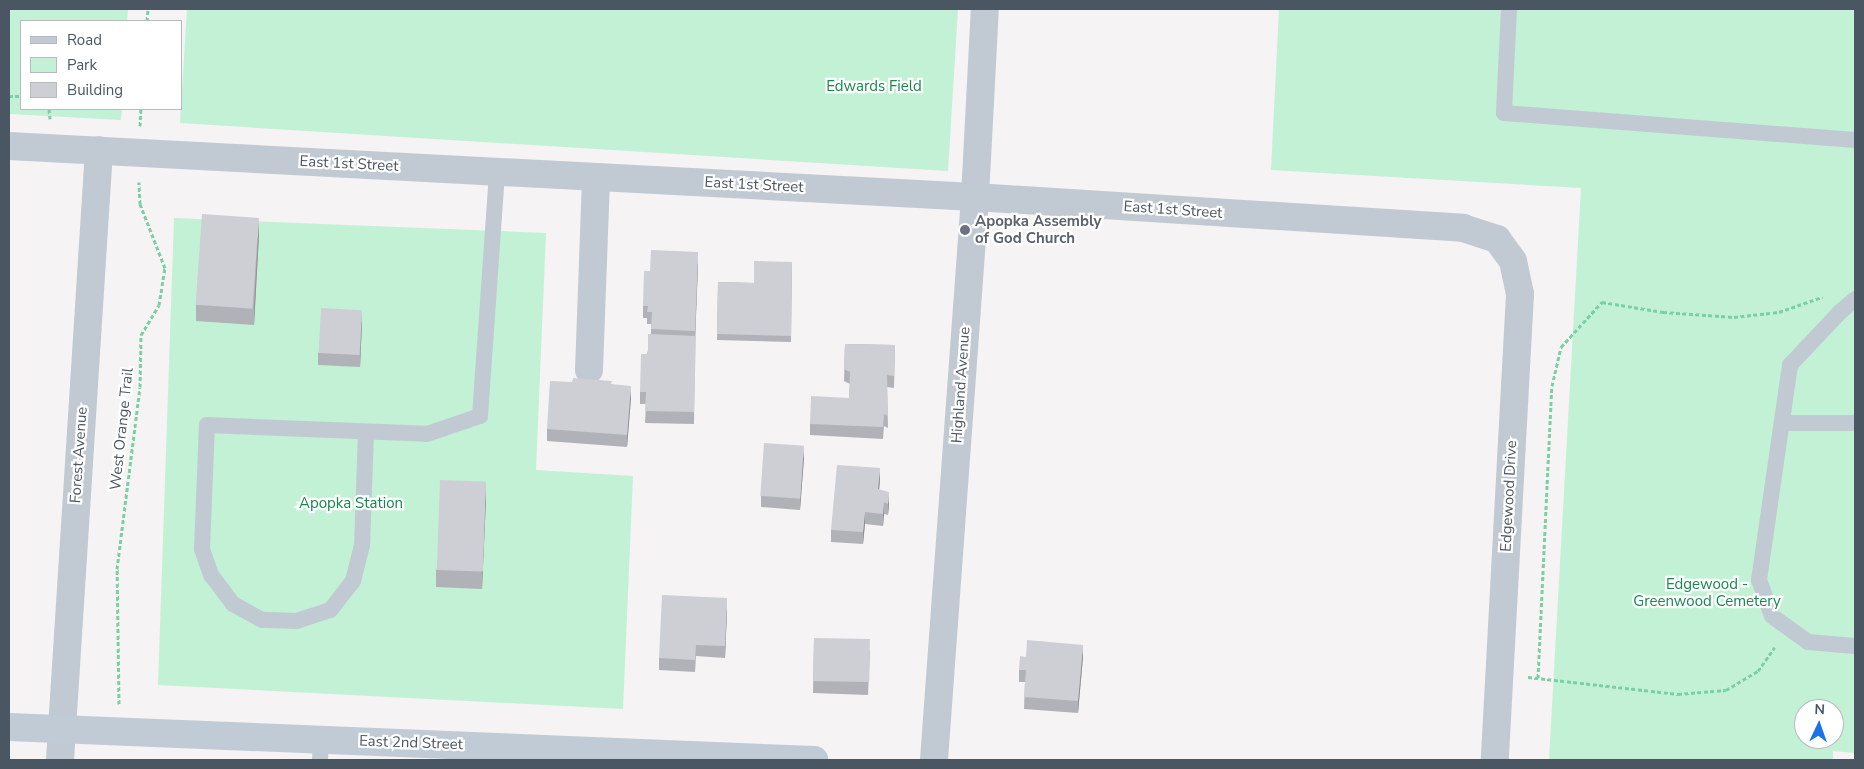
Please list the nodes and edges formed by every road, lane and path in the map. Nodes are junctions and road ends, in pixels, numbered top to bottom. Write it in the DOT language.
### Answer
graph roads {
  1 [pos="985,9"];
  2 [pos="1509,9"];
  3 [pos="141,110"];
  4 [pos="1855,140"];
  5 [pos="9,146"];
  6 [pos="99,150"];
  7 [pos="138,152"];
  8 [pos="497,172"];
  9 [pos="596,177"];
  10 [pos="975,197"];
  11 [pos="1497,239"];
  12 [pos="1829,294"];
  13 [pos="1855,299"];
  14 [pos="589,370"];
  15 [pos="1782,423"];
  16 [pos="1855,423"];
  17 [pos="366,432"];
  18 [pos="1788,628"];
  19 [pos="1855,646"];
  20 [pos="1500,674"];
  21 [pos="1538,678"];
  22 [pos="9,727"];
  23 [pos="62,730"];
  24 [pos="119,732"];
  25 [pos="320,750"];
  26 [pos="60,760"];
  27 [pos="814,760"];
  28 [pos="934,760"];
  29 [pos="1496,760"];
  1 -- 10 [label="street, Highland Avenue"];
  2 -- 4 [label="lane"];
  3 -- 7 [label="path, West Orange Trail"];
  5 -- 6 [label="street, East 1st Street"];
  6 -- 7 [label="street, East 1st Street"];
  6 -- 23 [label="street, Forest Avenue"];
  7 -- 8 [label="street, East 1st Street"];
  7 -- 24 [label="path, West Orange Trail"];
  8 -- 9 [label="street, East 1st Street"];
  8 -- 17 [label="lane"];
  9 -- 10 [label="street, East 1st Street"];
  9 -- 14 [label="street"];
  10 -- 11 [label="street, East 1st Street"];
  10 -- 28 [label="street, Highland Avenue"];
  11 -- 20 [label="street, Edgewood Drive"];
  12 -- 21 [label="path"];
  13 -- 15 [label="lane"];
  15 -- 16 [label="lane"];
  15 -- 18 [label="lane"];
  17 -- 17 [label="lane"];
  18 -- 19 [label="lane"];
  18 -- 21 [label="path"];
  20 -- 21 [label="path"];
  20 -- 29 [label="street, Edgewood Drive"];
  22 -- 23 [label="street, East 2nd Street"];
  23 -- 24 [label="street, East 2nd Street"];
  23 -- 26 [label="street, Forest Avenue"];
  24 -- 25 [label="street, East 2nd Street"];
  25 -- 27 [label="street, East 2nd Street"];
}
